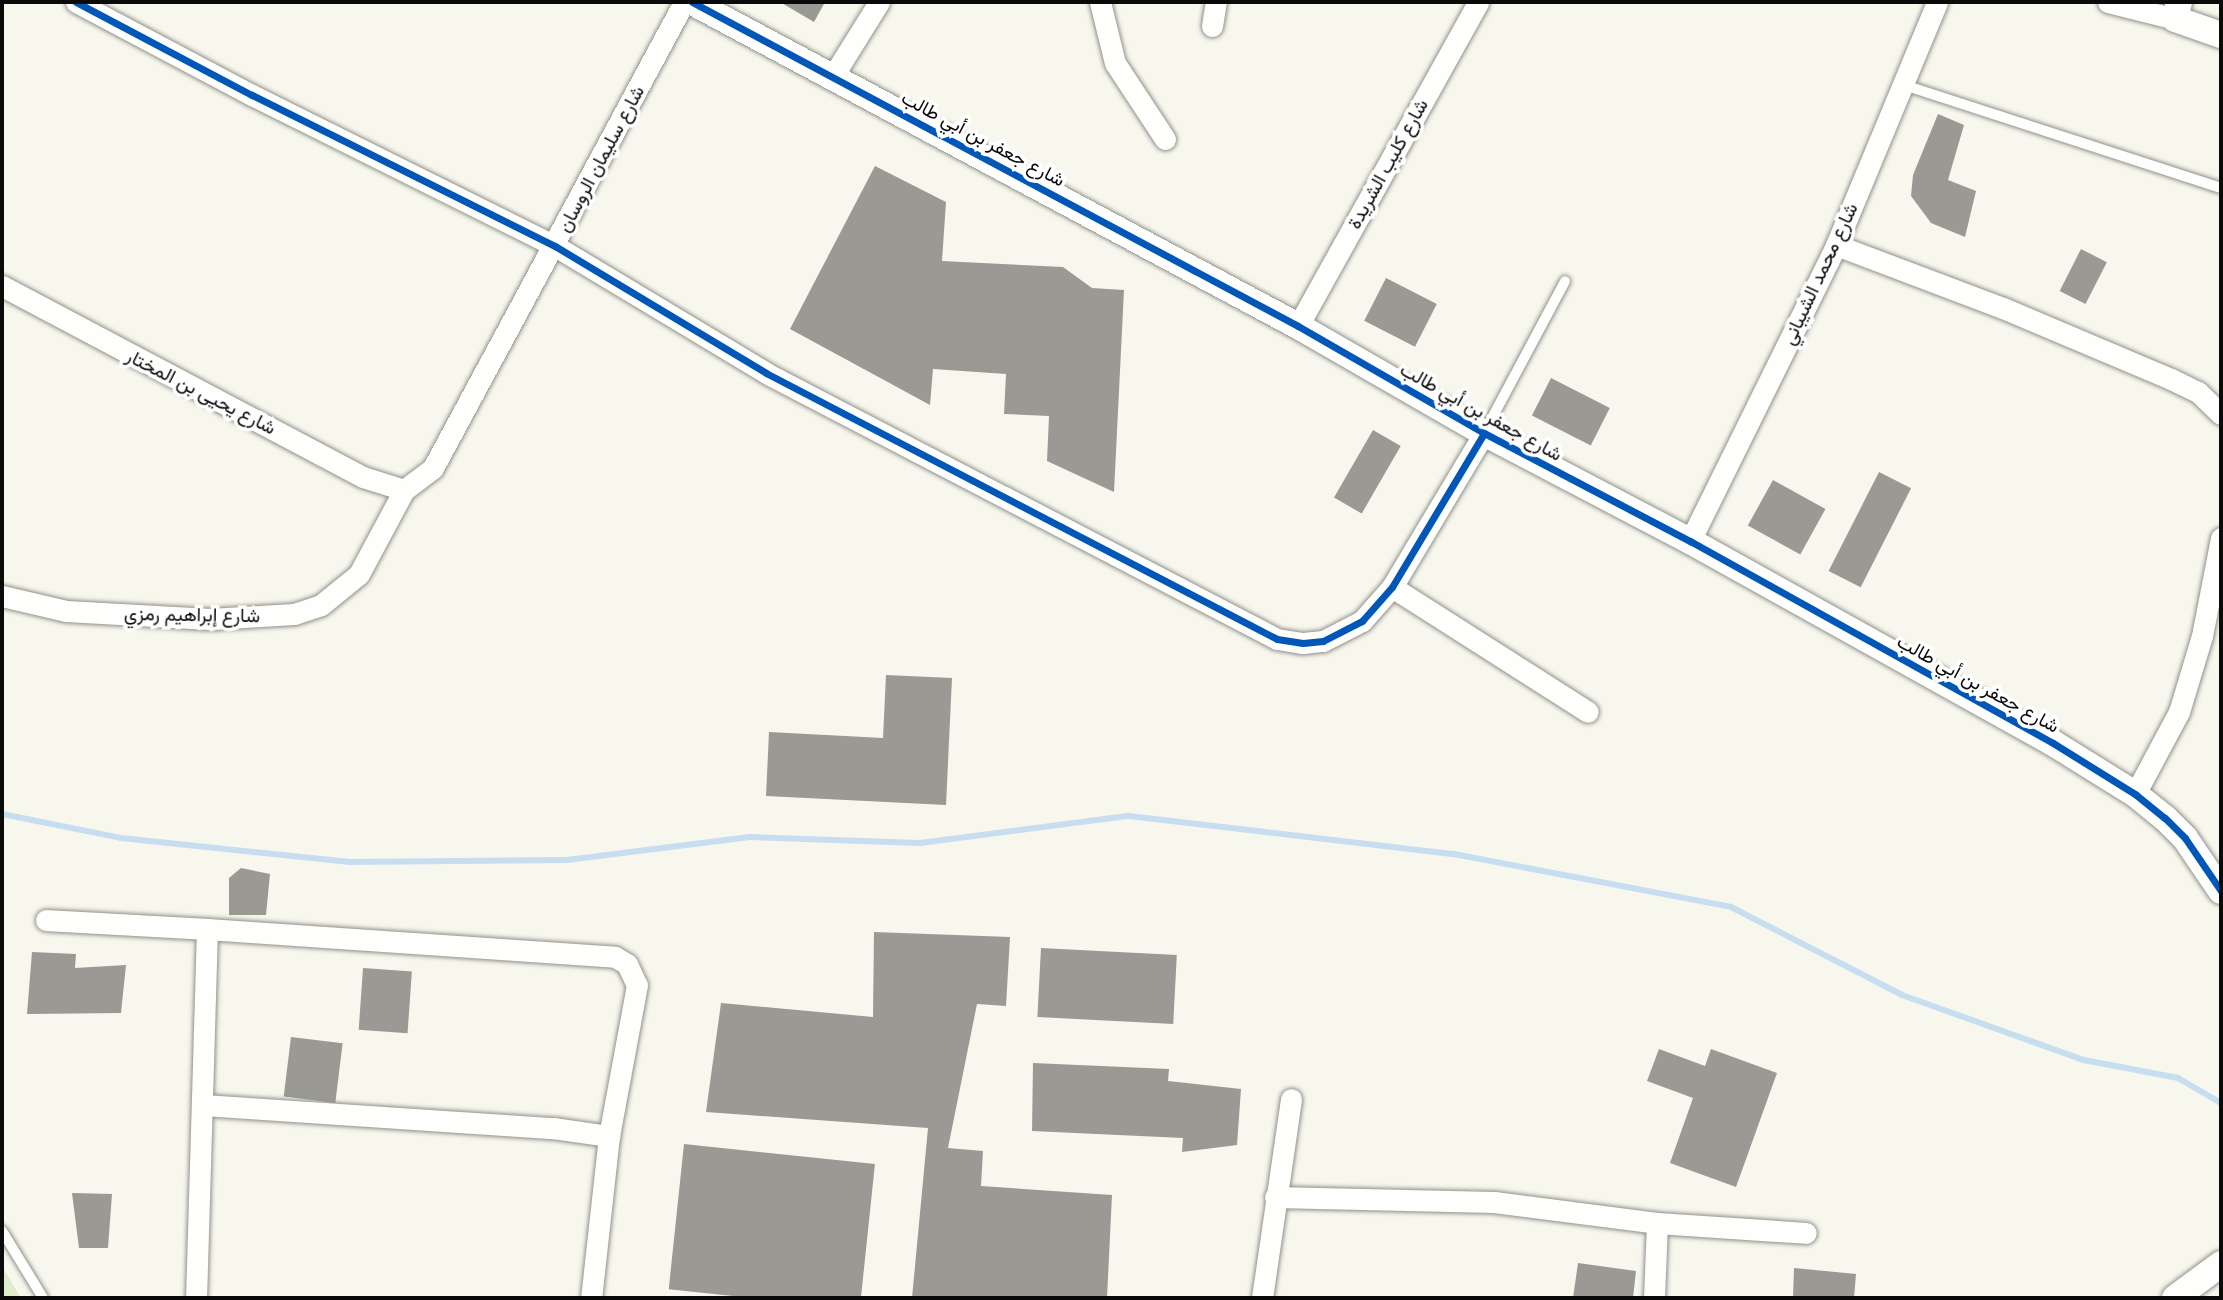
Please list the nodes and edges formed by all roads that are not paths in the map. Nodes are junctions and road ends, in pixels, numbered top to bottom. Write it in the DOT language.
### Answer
graph roads {
  1 [pos="76,2"];
  2 [pos="684,2"];
  3 [pos="692,2"];
  4 [pos="878,2"];
  5 [pos="1100,2"];
  6 [pos="1216,2"];
  7 [pos="1478,2"];
  8 [pos="1937,2"];
  9 [pos="2108,2"];
  10 [pos="2177,10"];
  11 [pos="1212,26"];
  12 [pos="2221,35"];
  13 [pos="833,76"];
  14 [pos="1901,84"];
  15 [pos="1165,139"];
  16 [pos="2221,188"];
  17 [pos="1836,245"];
  18 [pos="555,246"];
  19 [pos="1565,281"];
  20 [pos="2,286"];
  21 [pos="1298,326"];
  22 [pos="2221,414"];
  23 [pos="1484,433"];
  24 [pos="404,490"];
  25 [pos="2221,538"];
  26 [pos="1690,541"];
  27 [pos="1392,587"];
  28 [pos="2,596"];
  29 [pos="1588,712"];
  30 [pos="2135,794"];
  31 [pos="2185,838"];
  32 [pos="2221,857"];
  33 [pos="2221,891"];
  34 [pos="46,920"];
  35 [pos="207,929"];
  36 [pos="1291,1099"];
  37 [pos="203,1105"];
  38 [pos="609,1136"];
  39 [pos="1275,1197"];
  40 [pos="1657,1223"];
  41 [pos="2,1233"];
  42 [pos="1806,1233"];
  43 [pos="2221,1264"];
  44 [pos="43,1298"];
  45 [pos="196,1298"];
  46 [pos="591,1298"];
  47 [pos="1262,1298"];
  48 [pos="1654,1298"];
  49 [pos="2175,1298"];
  1 -- 18 [label="street"];
  2 -- 18 [label="street, شارع سليمان الروسان"];
  3 -- 13 [label="street, شارع جعفر بن أبي طالب"];
  4 -- 13 [label="street"];
  5 -- 15 [label="street"];
  6 -- 11 [label="street"];
  7 -- 21 [label="street, شارع كليب الشريدة"];
  8 -- 14 [label="street, شارع محمد الشيباني"];
  9 -- 10 [label="street"];
  10 -- 12 [label="street"];
  13 -- 21 [label="street, شارع جعفر بن أبي طالب"];
  14 -- 16 [label="lane"];
  14 -- 17 [label="street, شارع محمد الشيباني"];
  17 -- 22 [label="street"];
  17 -- 26 [label="street, شارع محمد الشيباني"];
  18 -- 24 [label="street, شارع سليمان الروسان"];
  18 -- 27 [label="street"];
  19 -- 23 [label="lane"];
  20 -- 24 [label="street, شارع يحيى بن المختار"];
  21 -- 23 [label="street, شارع جعفر بن أبي طالب"];
  23 -- 26 [label="street, شارع جعفر بن أبي طالب"];
  23 -- 27 [label="street"];
  24 -- 28 [label="street, شارع إبراهيم رمزي"];
  25 -- 30 [label="street"];
  26 -- 30 [label="street, شارع جعفر بن أبي طالب"];
  27 -- 29 [label="street"];
  30 -- 31 [label="street, شارع جعفر بن أبي طالب"];
  31 -- 32 [label="street, شارع جعفر بن أبي طالب"];
  31 -- 33 [label="street, شارع جعفر بن أبي طالب"];
  34 -- 35 [label="street"];
  35 -- 37 [label="street"];
  35 -- 38 [label="street"];
  36 -- 39 [label="street"];
  37 -- 38 [label="street"];
  37 -- 45 [label="street"];
  38 -- 46 [label="street"];
  39 -- 40 [label="street"];
  39 -- 47 [label="street"];
  40 -- 42 [label="street"];
  40 -- 48 [label="street"];
  41 -- 44 [label="lane"];
  43 -- 49 [label="street"];
}
